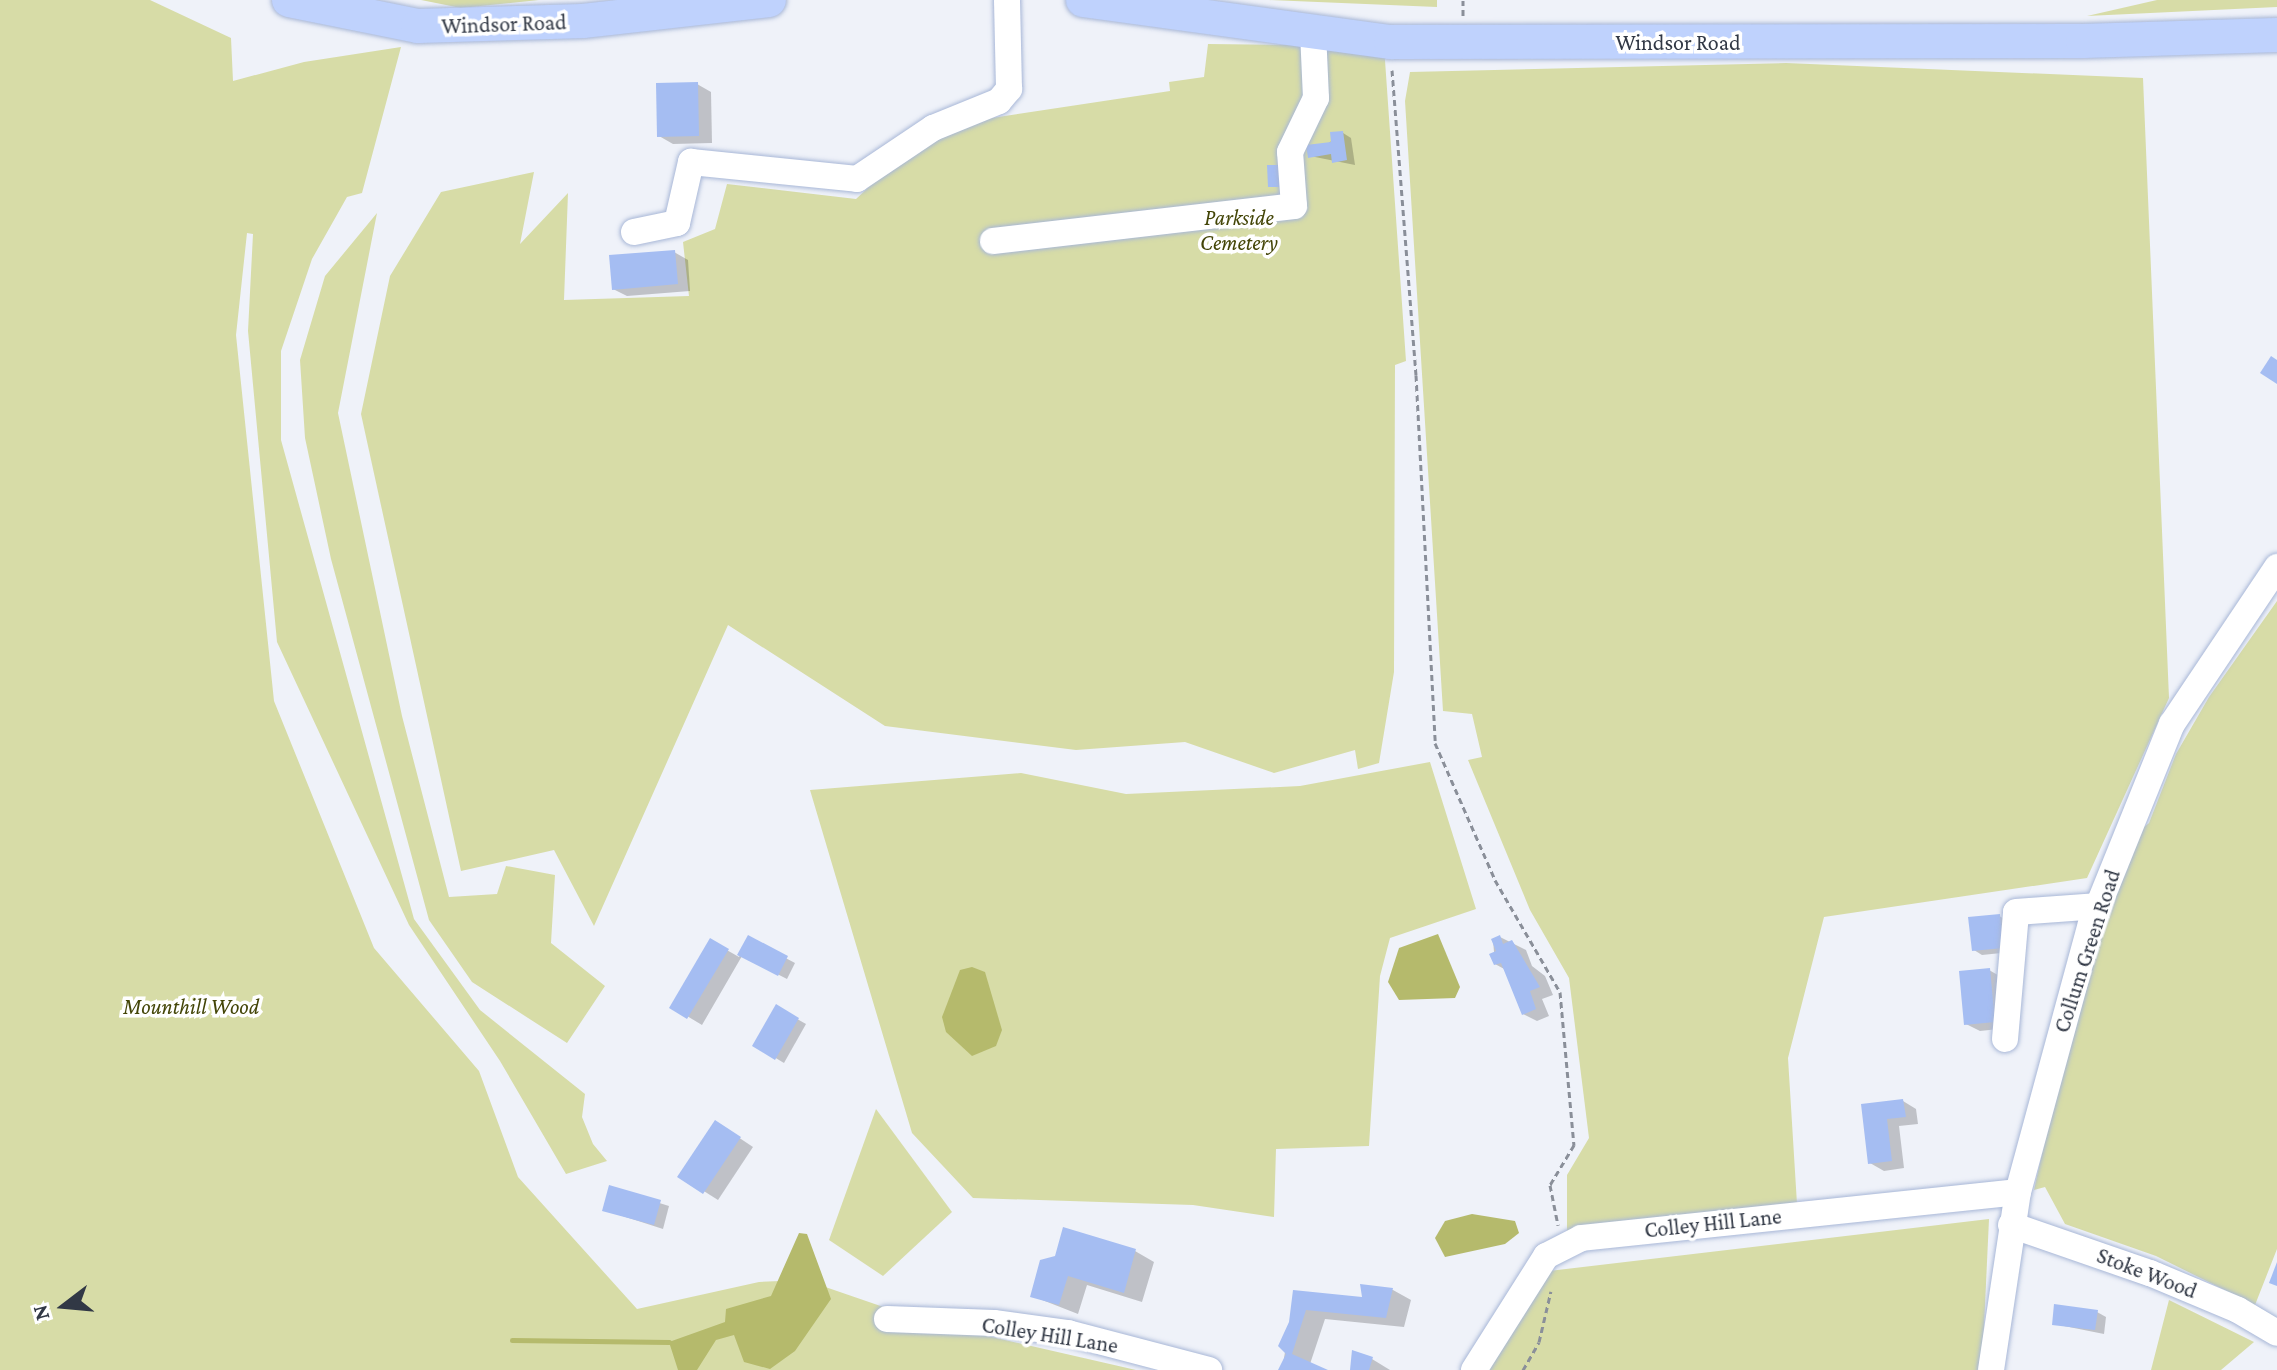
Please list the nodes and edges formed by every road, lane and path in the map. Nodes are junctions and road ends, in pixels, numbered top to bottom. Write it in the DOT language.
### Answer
graph roads {
  1 [pos="289,0"];
  2 [pos="769,0"];
  3 [pos="1007,0"];
  4 [pos="1083,0"];
  5 [pos="1463,0"];
  6 [pos="1462,21"];
  7 [pos="1313,32"];
  8 [pos="2277,35"];
  9 [pos="1392,70"];
  10 [pos="634,232"];
  11 [pos="993,241"];
  12 [pos="2277,567"];
  13 [pos="2099,906"];
  14 [pos="2005,1039"];
  15 [pos="2018,1192"];
  16 [pos="2011,1225"];
  17 [pos="1562,1246"];
  18 [pos="1552,1287"];
  19 [pos="887,1319"];
  20 [pos="2277,1333"];
  21 [pos="1209,1370"];
  22 [pos="1474,1370"];
  23 [pos="1523,1370"];
  24 [pos="1991,1370"];
  1 -- 2 [label="main road, Windsor Road"];
  3 -- 10 [label="street"];
  4 -- 7 [label="main road, Windsor Road"];
  5 -- 6 [label="path"];
  7 -- 8 [label="main road, Windsor Road"];
  7 -- 11 [label="street"];
  9 -- 17 [label="path"];
  12 -- 13 [label="street, Collum Green Road"];
  13 -- 14 [label="street"];
  13 -- 15 [label="street, Collum Green Road"];
  15 -- 16 [label="street, Collum Green Road"];
  15 -- 17 [label="street, Colley Hill Lane"];
  16 -- 20 [label="street, Stoke Wood"];
  16 -- 24 [label="street, Collum Green Road"];
  17 -- 22 [label="street"];
  18 -- 23 [label="path"];
  19 -- 21 [label="street, Colley Hill Lane"];
}
